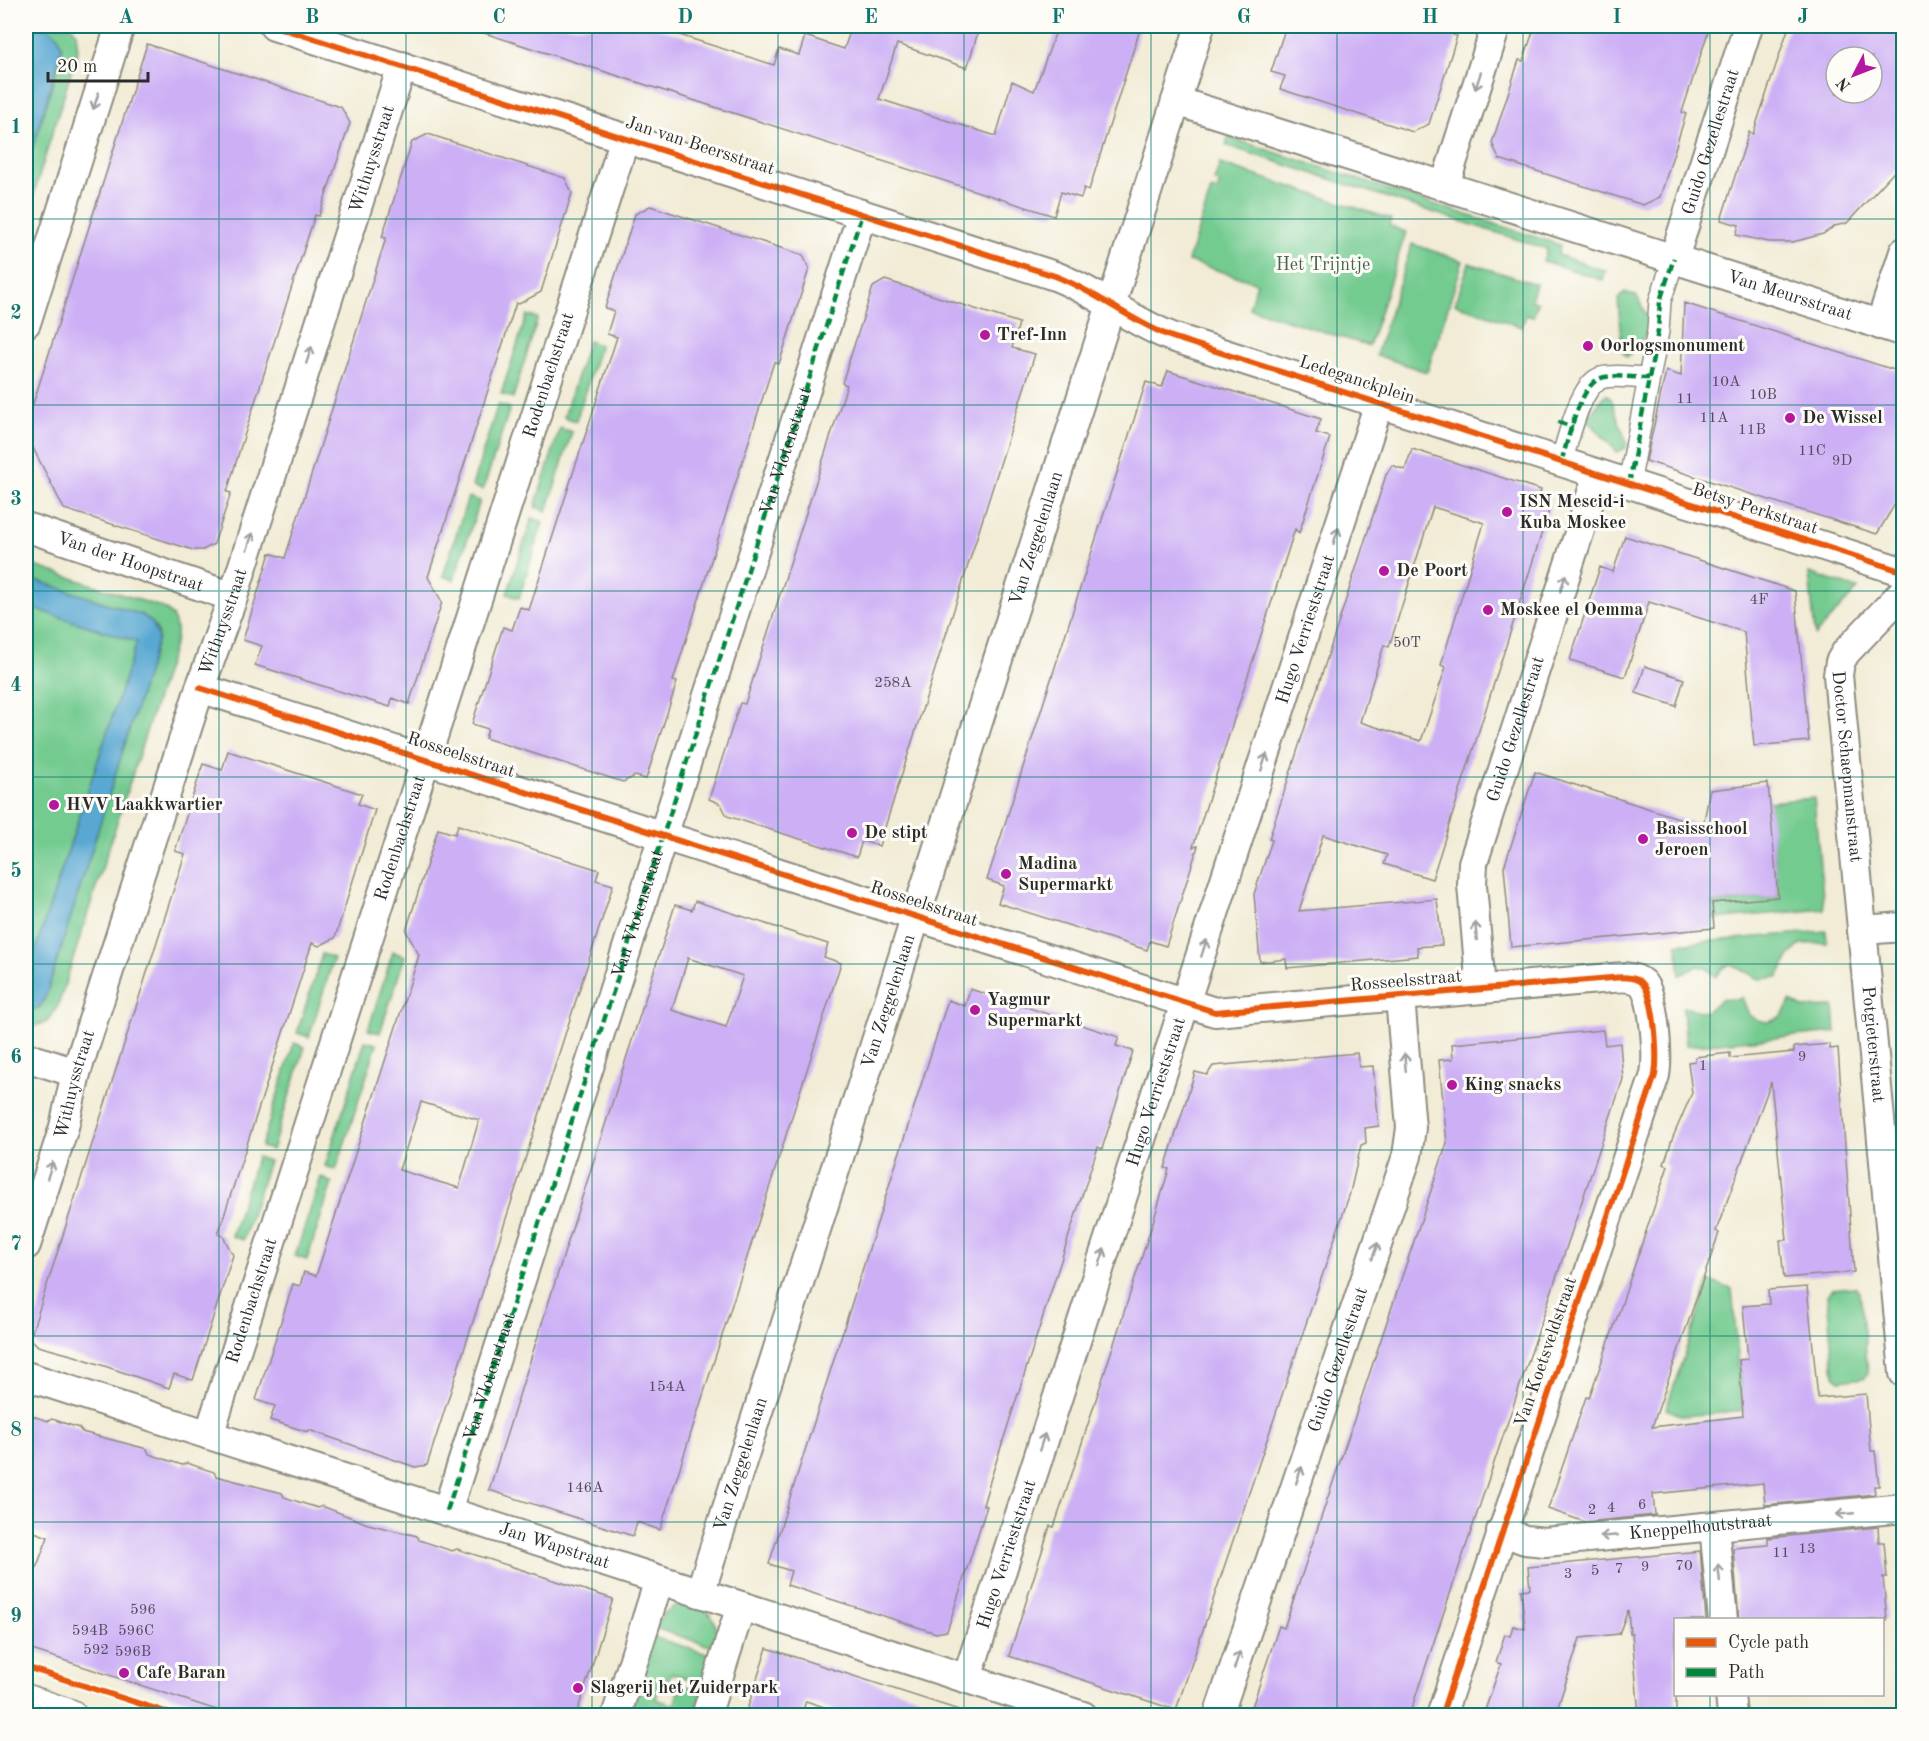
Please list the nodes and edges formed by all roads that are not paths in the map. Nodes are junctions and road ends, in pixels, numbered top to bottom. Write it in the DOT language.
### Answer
graph roads {
  1 [pos="120,26"];
  2 [pos="274,26"];
  3 [pos="1200,26"];
  4 [pos="1496,26"];
  5 [pos="1748,26"];
  6 [pos="402,66"];
  7 [pos="1176,101"];
  8 [pos="625,138"];
  9 [pos="1445,185"];
  10 [pos="862,214"];
  11 [pos="1904,252"];
  12 [pos="1674,258"];
  13 [pos="1111,306"];
  14 [pos="26,323"];
  15 [pos="1892,328"];
  16 [pos="1649,378"];
  17 [pos="1379,403"];
  18 [pos="1561,462"];
  19 [pos="1598,474"];
  20 [pos="1629,484"];
  21 [pos="26,528"];
  22 [pos="1904,572"];
  23 [pos="1904,591"];
  24 [pos="233,597"];
  25 [pos="200,688"];
  26 [pos="426,760"];
  27 [pos="663,836"];
  28 [pos="916,918"];
  29 [pos="1904,927"];
  30 [pos="1862,930"];
  31 [pos="1481,989"];
  32 [pos="1649,996"];
  33 [pos="1400,997"];
  34 [pos="1186,1003"];
  35 [pos="26,1057"];
  36 [pos="76,1073"];
  37 [pos="26,1245"];
  38 [pos="1904,1373"];
  39 [pos="26,1376"];
  40 [pos="209,1435"];
  41 [pos="1904,1508"];
  42 [pos="447,1511"];
  43 [pos="1714,1526"];
  44 [pos="1501,1531"];
  45 [pos="659,1580"];
  46 [pos="700,1593"];
  47 [pos="741,1606"];
  48 [pos="1723,1618"];
  49 [pos="967,1678"];
  50 [pos="1730,1696"];
  51 [pos="26,1701"];
  52 [pos="70,1716"];
  53 [pos="615,1716"];
  54 [pos="706,1716"];
  55 [pos="1083,1716"];
  56 [pos="1218,1716"];
  57 [pos="1441,1716"];
  58 [pos="1732,1716"];
  1 -- 14 [label="street, one-way"];
  2 -- 6 [label="street, Jan van Beersstraat"];
  3 -- 7 [label="street"];
  4 -- 9 [label="street, one-way"];
  5 -- 12 [label="street, Guido Gezellestraat"];
  6 -- 8 [label="street, Jan van Beersstraat"];
  24 -- 6 [label="street, Withuysstraat, one-way"];
  7 -- 9 [label="street"];
  7 -- 13 [label="street"];
  8 -- 10 [label="street, Jan van Beersstraat"];
  8 -- 26 [label="street, Rodenbachstraat"];
  9 -- 12 [label="street"];
  10 -- 13 [label="street, Jan van Beersstraat"];
  10 -- 27 [label="street, Van Vlotenstraat"];
  11 -- 15 [label="street"];
  12 -- 15 [label="street, Van Meursstraat"];
  12 -- 16 [label="street"];
  13 -- 17 [label="street, Ledeganckplein"];
  13 -- 28 [label="street, Van Zeggelenlaan"];
  16 -- 18 [label="street"];
  16 -- 20 [label="street"];
  17 -- 18 [label="street, Ledeganckplein"];
  34 -- 17 [label="street, Hugo Verrieststraat, one-way"];
  18 -- 19 [label="street, Ledeganckplein"];
  19 -- 20 [label="street, Betsy Perkstraat"];
  31 -- 19 [label="street, Guido Gezellestraat, one-way"];
  20 -- 22 [label="street, Betsy Perkstraat"];
  21 -- 24 [label="street, Van der Hoopstraat"];
  23 -- 30 [label="street, Doctor Schaepmanstraat"];
  24 -- 25 [label="street, Withuysstraat"];
  25 -- 26 [label="street, Rosseelsstraat"];
  25 -- 36 [label="street, Withuysstraat"];
  26 -- 27 [label="street, Rosseelsstraat"];
  26 -- 40 [label="street, Rodenbachstraat"];
  27 -- 28 [label="street, Rosseelsstraat"];
  27 -- 42 [label="street, Van Vlotenstraat"];
  28 -- 34 [label="street, Rosseelsstraat"];
  28 -- 46 [label="street, Van Zeggelenlaan"];
  29 -- 30 [label="street"];
  30 -- 38 [label="street, Potgieterstraat"];
  31 -- 32 [label="street, Rosseelsstraat"];
  31 -- 33 [label="street, Rosseelsstraat"];
  32 -- 44 [label="street, Van Koetsveldstraat"];
  33 -- 34 [label="street, Rosseelsstraat"];
  56 -- 33 [label="street, Guido Gezellestraat, one-way"];
  49 -- 34 [label="street, Hugo Verrieststraat, one-way"];
  35 -- 36 [label="street"];
  37 -- 36 [label="street, Withuysstraat, one-way"];
  39 -- 40 [label="street, Jan Wapstraat"];
  40 -- 42 [label="street, Jan Wapstraat"];
  41 -- 43 [label="street, Kneppelhoutstraat, one-way"];
  42 -- 45 [label="street, Jan Wapstraat"];
  43 -- 44 [label="street, Kneppelhoutstraat, one-way"];
  48 -- 43 [label="street, one-way"];
  44 -- 57 [label="street, Van Koetsveldstraat"];
  45 -- 46 [label="street, Jan Wapstraat"];
  45 -- 53 [label="street"];
  46 -- 47 [label="street, Jan Wapstraat"];
  47 -- 49 [label="street, Jan Wapstraat"];
  47 -- 54 [label="street"];
  49 -- 55 [label="street, Jan Wapstraat"];
  50 -- 58 [label="street"];
  51 -- 52 [label="street"];
}
